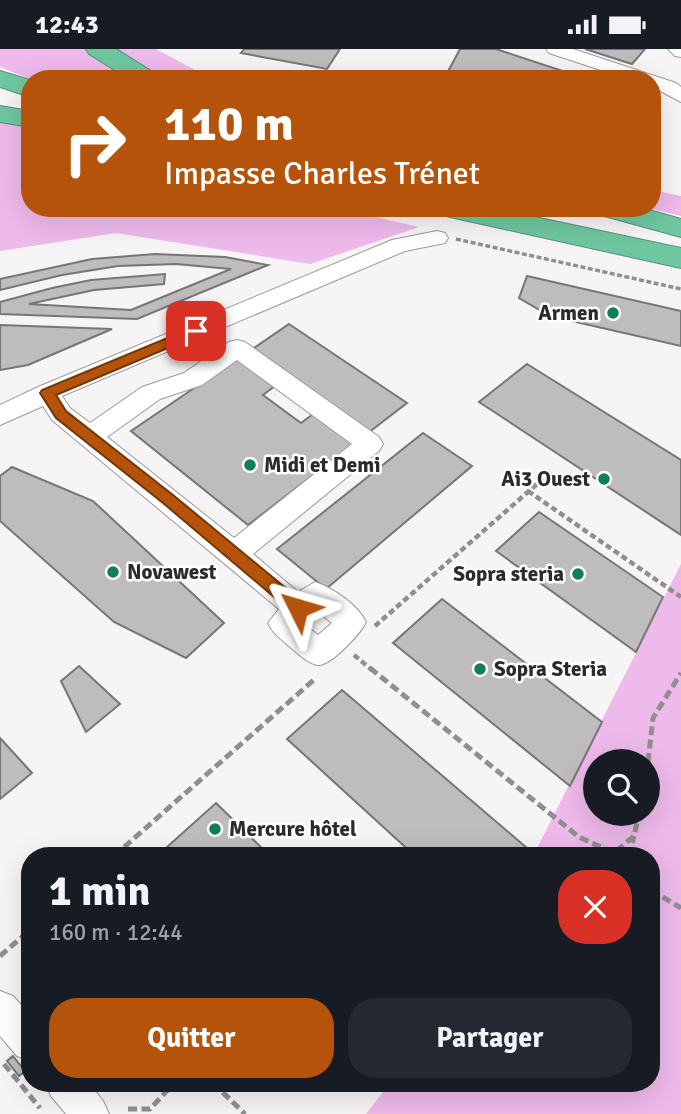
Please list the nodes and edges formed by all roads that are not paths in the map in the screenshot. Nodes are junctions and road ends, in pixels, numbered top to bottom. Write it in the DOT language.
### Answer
graph roads {
  1 [pos="98,49"];
  2 [pos="555,49"];
  3 [pos="132,70"];
  4 [pos="619,70"];
  5 [pos="0,79"];
  6 [pos="661,84"];
  7 [pos="21,86"];
  8 [pos="681,96"];
  9 [pos="0,114"];
  10 [pos="21,118"];
  11 [pos="0,134"];
  12 [pos="21,135"];
  13 [pos="492,217"];
  14 [pos="612,217"];
  15 [pos="637,217"];
  16 [pos="681,230"];
  17 [pos="437,238"];
  18 [pos="681,258"];
  19 [pos="47,393"];
  20 [pos="0,416"];
  21 [pos="89,437"];
  22 [pos="233,554"];
  23 [pos="334,639"];
  24 [pos="0,1009"];
  25 [pos="21,1033"];
  26 [pos="72,1092"];
  27 [pos="90,1114"];
  1 -- 3 [label="highway"];
  2 -- 4 [label="street"];
  5 -- 7 [label="highway"];
  6 -- 8 [label="street"];
  9 -- 10 [label="highway"];
  11 -- 12 [label="highway"];
  13 -- 18 [label="highway"];
  14 -- 16 [label="highway"];
  15 -- 16 [label="highway"];
  17 -- 19 [label="street"];
  19 -- 20 [label="street"];
  19 -- 21 [label="street"];
  21 -- 22 [label="street"];
  21 -- 22 [label="street"];
  22 -- 23 [label="street"];
  24 -- 25 [label="street"];
  26 -- 27 [label="street"];
}
